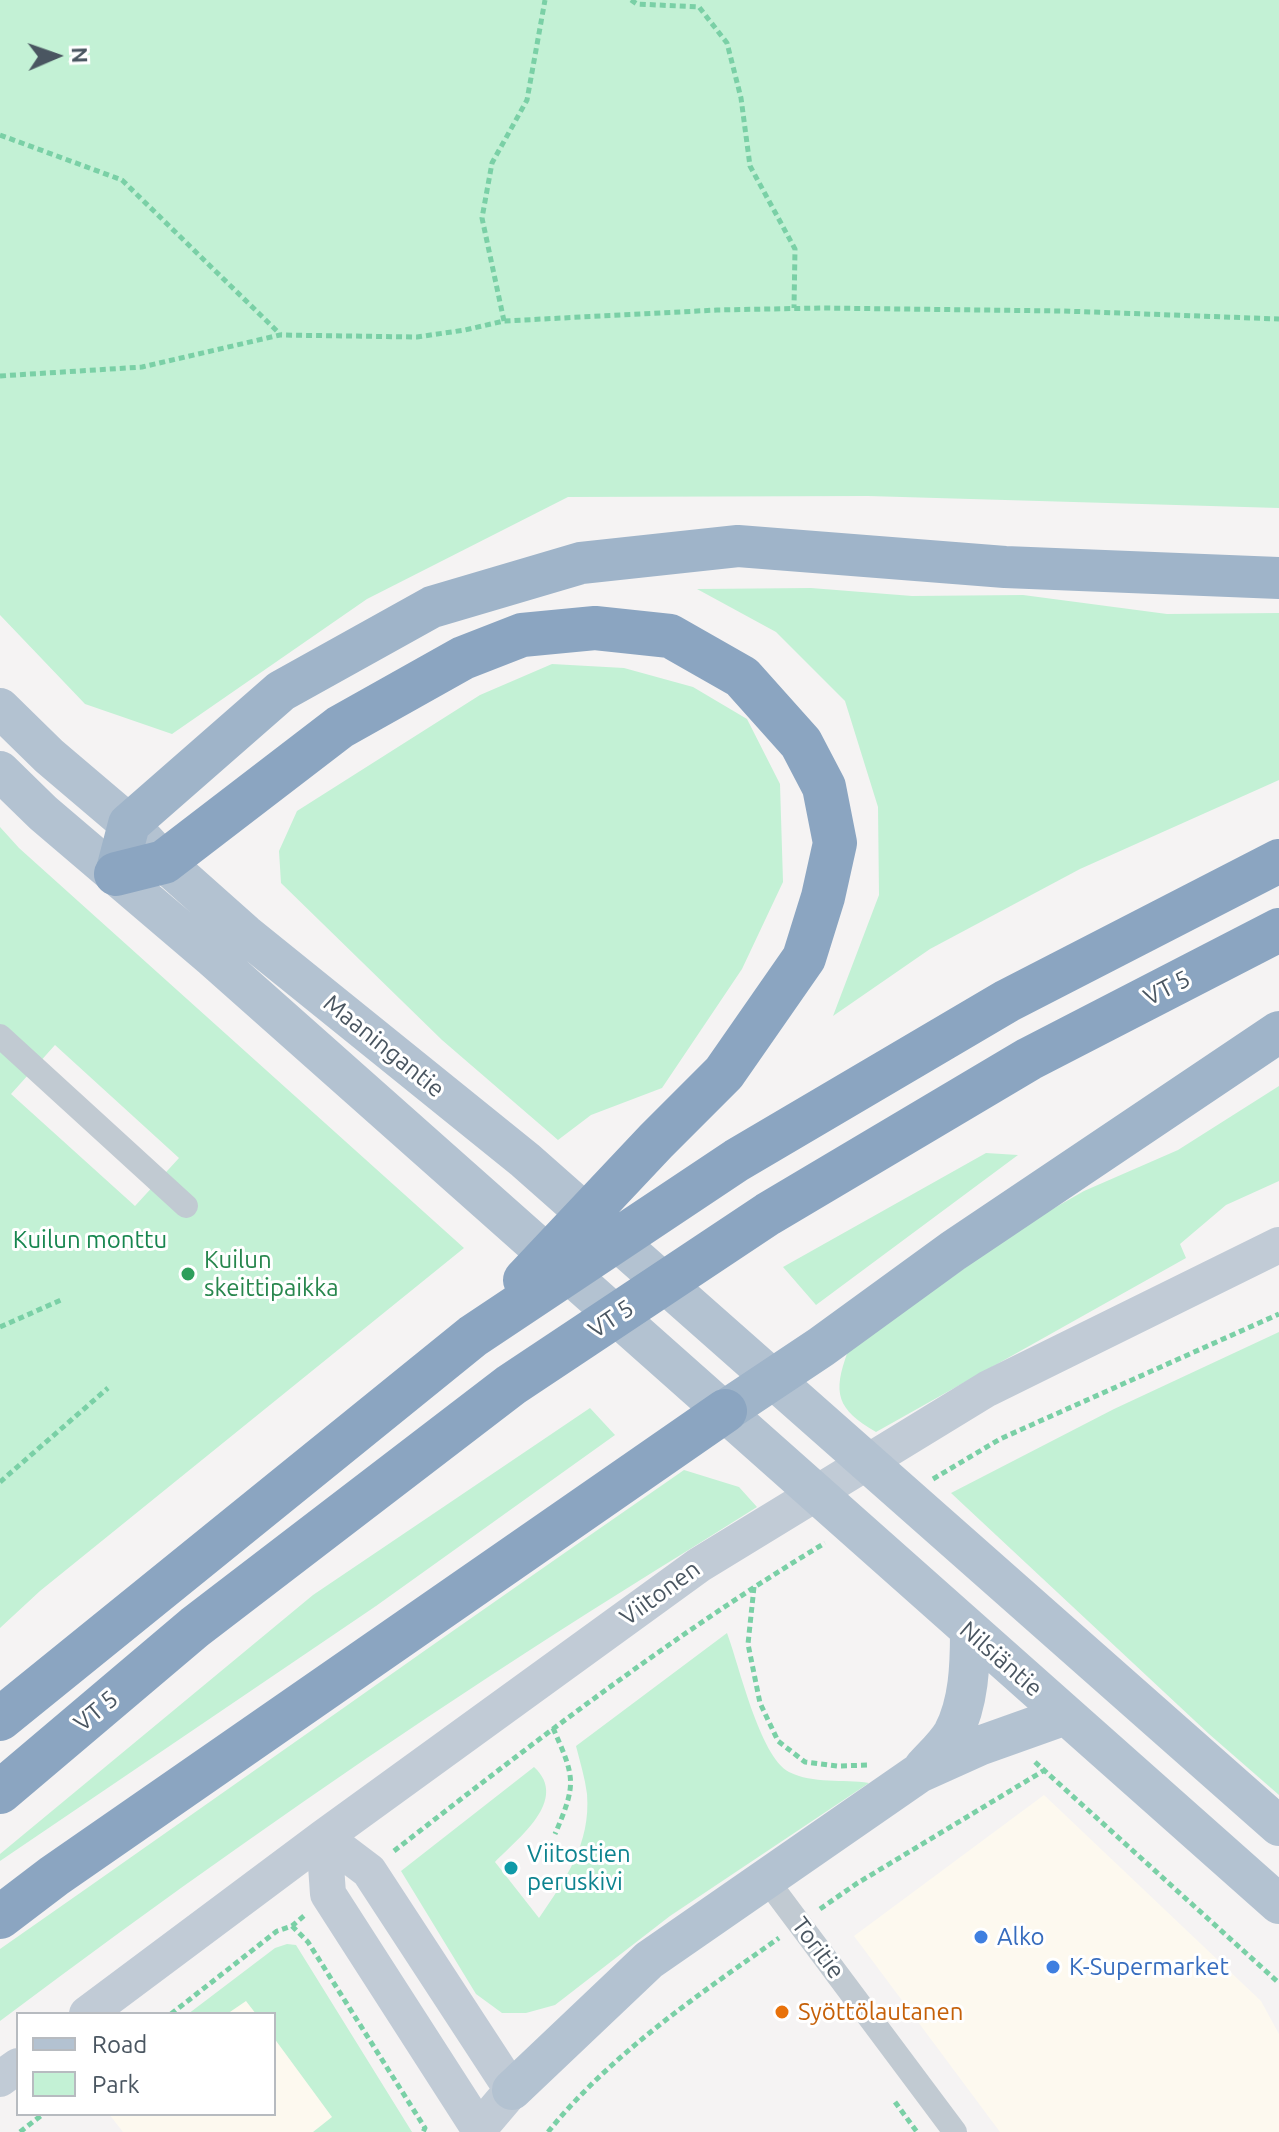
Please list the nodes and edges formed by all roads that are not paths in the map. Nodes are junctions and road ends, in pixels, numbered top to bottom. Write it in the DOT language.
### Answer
graph roads {
  1 [pos="1279,578"];
  2 [pos="0,708"];
  3 [pos="0,771"];
  4 [pos="129,824"];
  5 [pos="1279,861"];
  6 [pos="164,862"];
  7 [pos="116,874"];
  8 [pos="1279,930"];
  9 [pos="1279,1032"];
  10 [pos="0,1036"];
  11 [pos="186,1206"];
  12 [pos="1279,1245"];
  13 [pos="473,1336"];
  14 [pos="774,1378"];
  15 [pos="725,1411"];
  16 [pos="970,1632"];
  17 [pos="1066,1715"];
  18 [pos="0,1719"];
  19 [pos="919,1773"];
  20 [pos="0,1792"];
  21 [pos="1279,1826"];
  22 [pos="324,1837"];
  23 [pos="766,1879"];
  24 [pos="1279,1904"];
  25 [pos="0,1917"];
  26 [pos="90,2012"];
  27 [pos="512,2090"];
  28 [pos="478,2131"];
  29 [pos="955,2132"];
  1 -- 4 [label="highway"];
  2 -- 4 [label="main road, Maaningantie"];
  3 -- 7 [label="main road, Maaningantie"];
  4 -- 6 [label="main road, Maaningantie"];
  4 -- 7 [label="highway"];
  5 -- 13 [label="highway"];
  6 -- 7 [label="highway"];
  6 -- 13 [label="highway"];
  6 -- 14 [label="main road, Maaningantie"];
  7 -- 15 [label="main road, Maaningantie"];
  8 -- 20 [label="highway, VT 5"];
  9 -- 14 [label="highway"];
  10 -- 11 [label="street"];
  12 -- 22 [label="main road, Viitonen"];
  13 -- 18 [label="highway"];
  14 -- 15 [label="highway"];
  14 -- 21 [label="main road"];
  15 -- 16 [label="main road, Nilsiäntie"];
  15 -- 25 [label="highway"];
  16 -- 17 [label="main road, Nilsiäntie"];
  16 -- 19 [label="main road"];
  17 -- 19 [label="main road"];
  17 -- 24 [label="main road, Nilsiäntie"];
  19 -- 23 [label="main road"];
  22 -- 26 [label="main road, Viitonen"];
  22 -- 27 [label="main road"];
  22 -- 28 [label="main road"];
  23 -- 27 [label="main road"];
  23 -- 29 [label="street, Toritie"];
  27 -- 28 [label="main road"];
}
